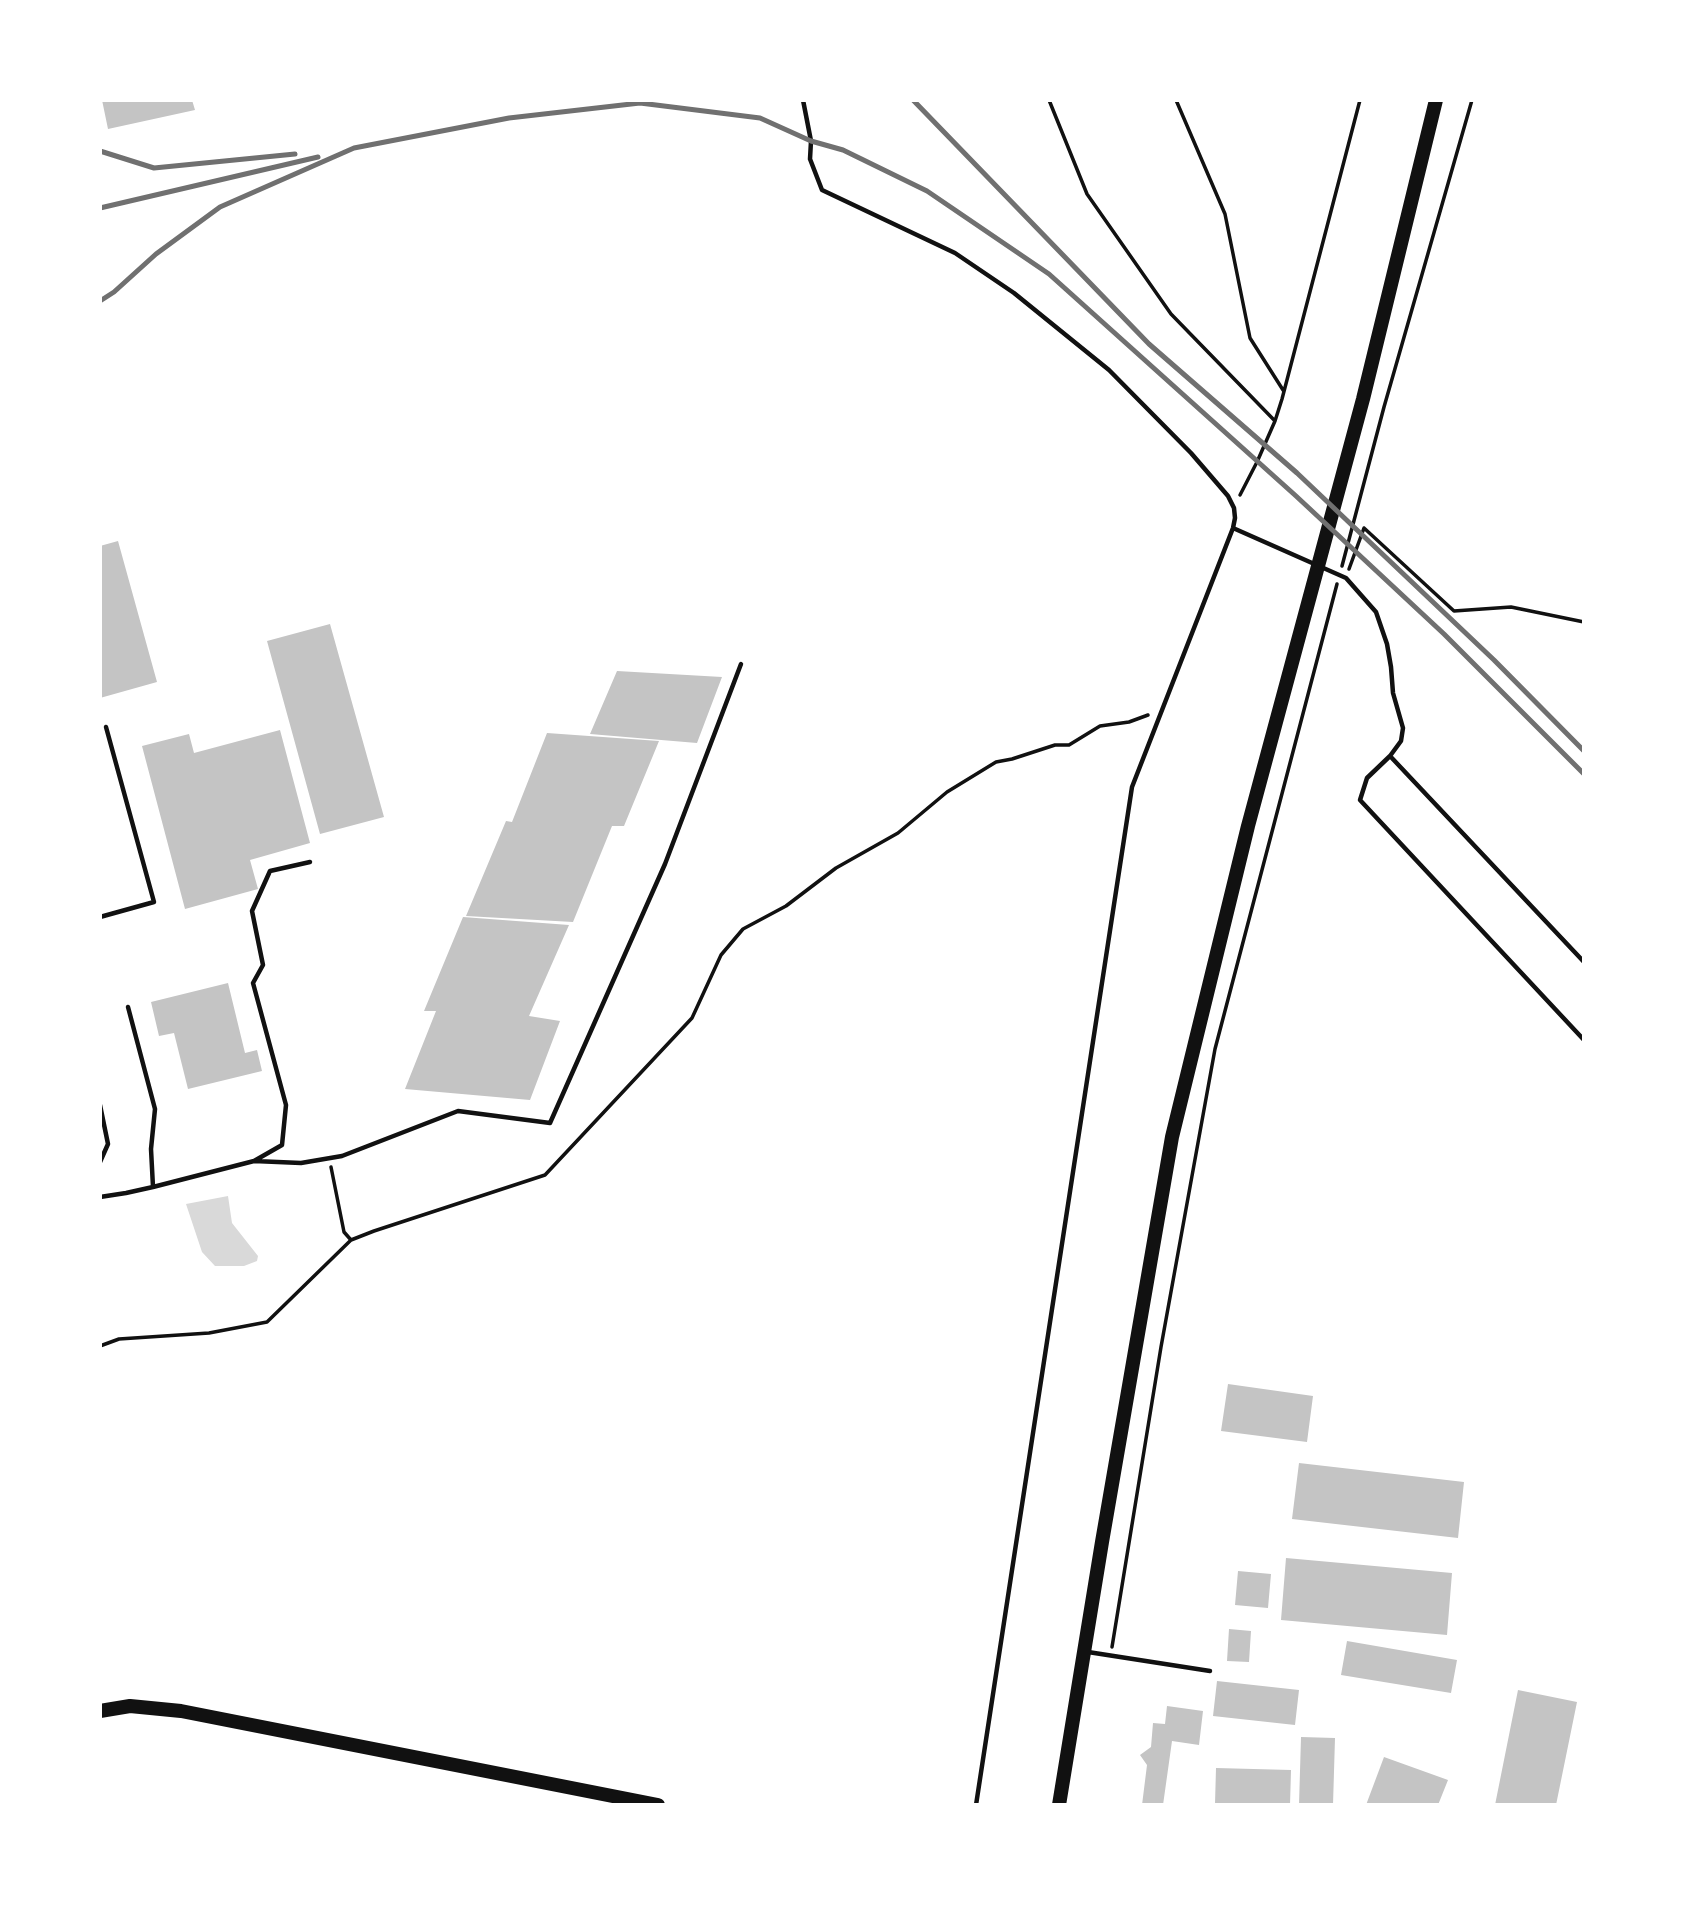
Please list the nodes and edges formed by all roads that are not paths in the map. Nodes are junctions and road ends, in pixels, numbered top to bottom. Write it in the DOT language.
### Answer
graph roads {
  1 [pos="803,100"];
  2 [pos="1436,100"];
  3 [pos="1233,528"];
  4 [pos="741,664"];
  5 [pos="106,727"];
  6 [pos="1390,756"];
  7 [pos="310,862"];
  8 [pos="100,917"];
  9 [pos="1584,962"];
  10 [pos="128,1007"];
  11 [pos="1584,1040"];
  12 [pos="100,1105"];
  13 [pos="254,1161"];
  14 [pos="100,1163"];
  15 [pos="153,1186"];
  16 [pos="100,1197"];
  17 [pos="1084,1651"];
  18 [pos="1210,1671"];
  19 [pos="100,1711"];
  20 [pos="658,1805"];
  21 [pos="976,1805"];
  22 [pos="1059,1805"];
  1 -- 3 [label="lane"];
  2 -- 17 [label="main road"];
  3 -- 6 [label="lane"];
  3 -- 21 [label="lane"];
  4 -- 13 [label="lane"];
  5 -- 8 [label="lane"];
  6 -- 9 [label="lane"];
  6 -- 11 [label="lane"];
  7 -- 13 [label="lane"];
  10 -- 15 [label="lane"];
  12 -- 14 [label="lane"];
  13 -- 15 [label="lane"];
  15 -- 16 [label="lane"];
  17 -- 18 [label="lane"];
  17 -- 22 [label="main road"];
  19 -- 20 [label="main road"];
}
